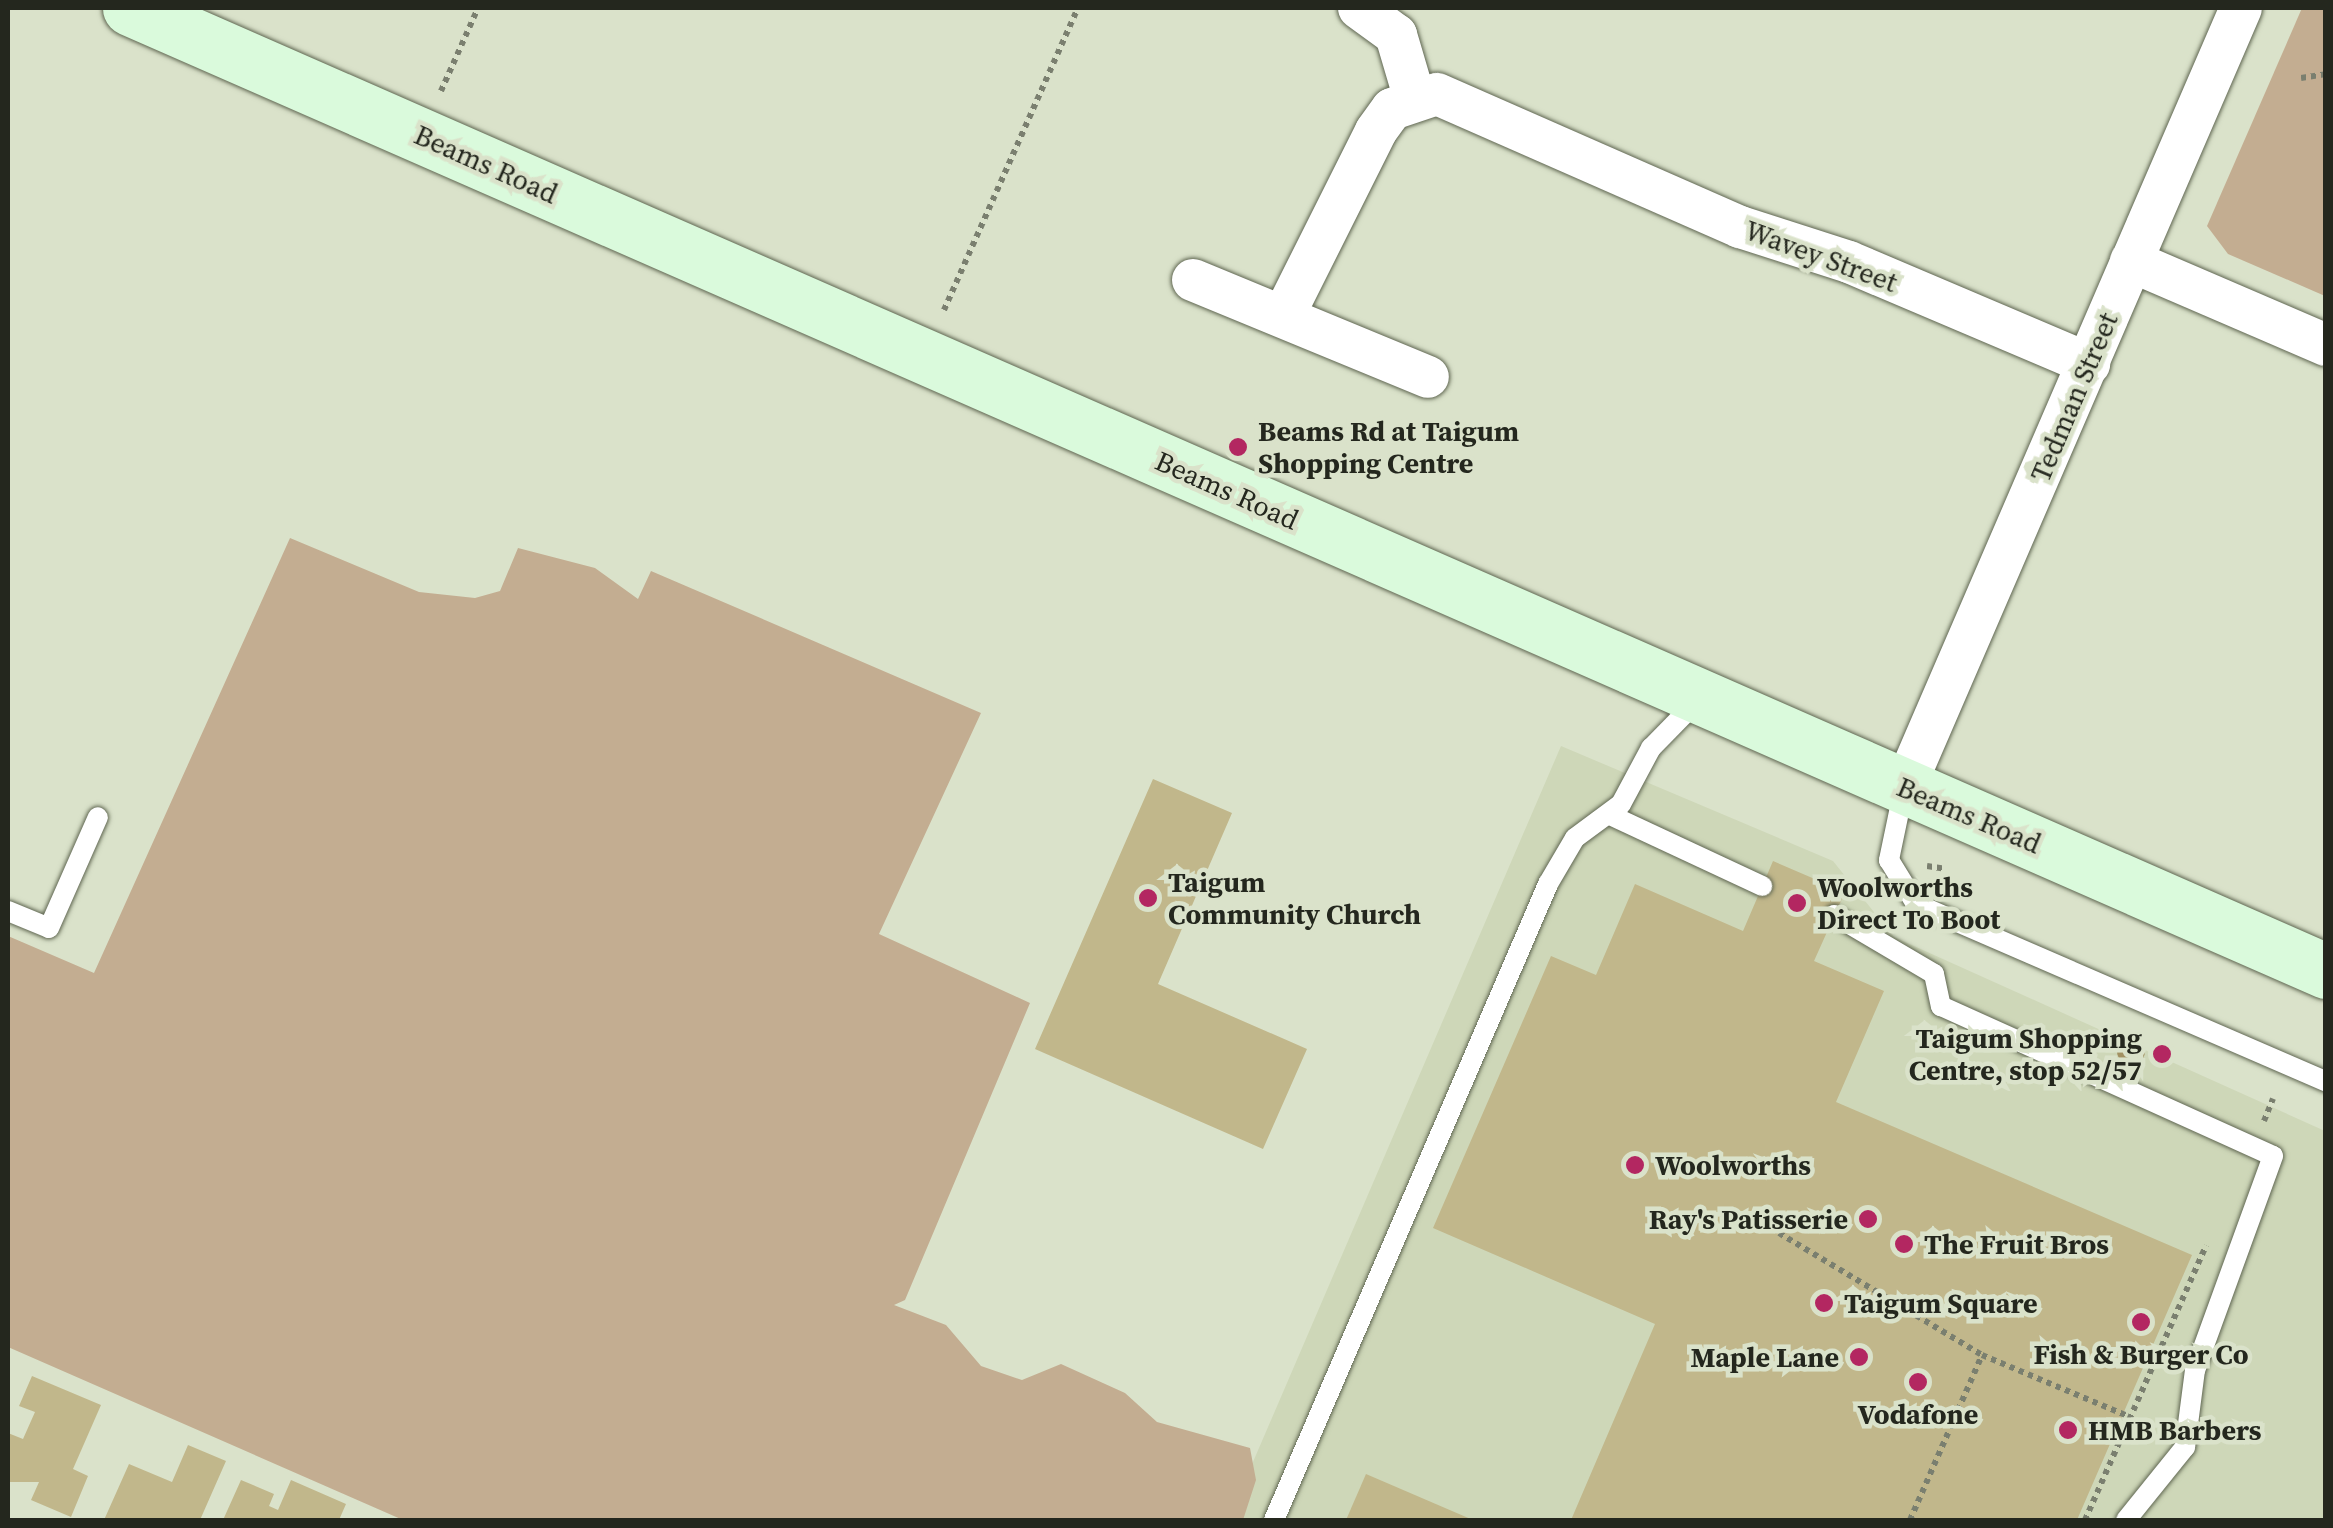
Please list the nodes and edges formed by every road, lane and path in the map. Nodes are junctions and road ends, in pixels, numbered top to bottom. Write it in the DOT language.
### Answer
graph roads {
  1 [pos="130,8"];
  2 [pos="478,8"];
  3 [pos="1078,8"];
  4 [pos="1359,8"];
  5 [pos="2241,8"];
  6 [pos="2326,74"];
  7 [pos="2301,78"];
  8 [pos="441,91"];
  9 [pos="1414,96"];
  10 [pos="2131,261"];
  11 [pos="1193,280"];
  12 [pos="944,310"];
  13 [pos="1286,311"];
  14 [pos="2326,345"];
  15 [pos="2089,364"];
  16 [pos="1428,376"];
  17 [pos="1699,699"];
  18 [pos="1904,786"];
  19 [pos="1610,815"];
  20 [pos="98,817"];
  21 [pos="1762,886"];
  22 [pos="8,910"];
  23 [pos="1834,915"];
  24 [pos="2326,970"];
  25 [pos="2326,1081"];
  26 [pos="2274,1100"];
  27 [pos="2254,1142"];
  28 [pos="1779,1233"];
  29 [pos="2211,1234"];
  30 [pos="1982,1355"];
  31 [pos="2130,1417"];
  32 [pos="1274,1520"];
  33 [pos="1910,1520"];
  34 [pos="2085,1520"];
  35 [pos="2126,1520"];
  1 -- 17 [label="main road, Beams Road"];
  2 -- 8 [label="path"];
  3 -- 12 [label="path"];
  4 -- 9 [label="street"];
  5 -- 10 [label="street, Tedman Street"];
  6 -- 7 [label="path"];
  9 -- 13 [label="street"];
  9 -- 15 [label="street, Wavey Street"];
  10 -- 14 [label="street"];
  10 -- 15 [label="street, Tedman Street"];
  11 -- 13 [label="street"];
  13 -- 16 [label="street"];
  15 -- 18 [label="street, Tedman Street"];
  17 -- 18 [label="main road, Beams Road"];
  17 -- 19 [label="lane"];
  18 -- 24 [label="main road, Beams Road"];
  18 -- 25 [label="lane"];
  19 -- 21 [label="lane"];
  19 -- 32 [label="lane"];
  20 -- 22 [label="lane"];
  23 -- 27 [label="lane"];
  26 -- 27 [label="path"];
  27 -- 35 [label="lane"];
  28 -- 30 [label="path"];
  29 -- 31 [label="path"];
  30 -- 31 [label="path"];
  30 -- 33 [label="path"];
  31 -- 34 [label="path"];
}
